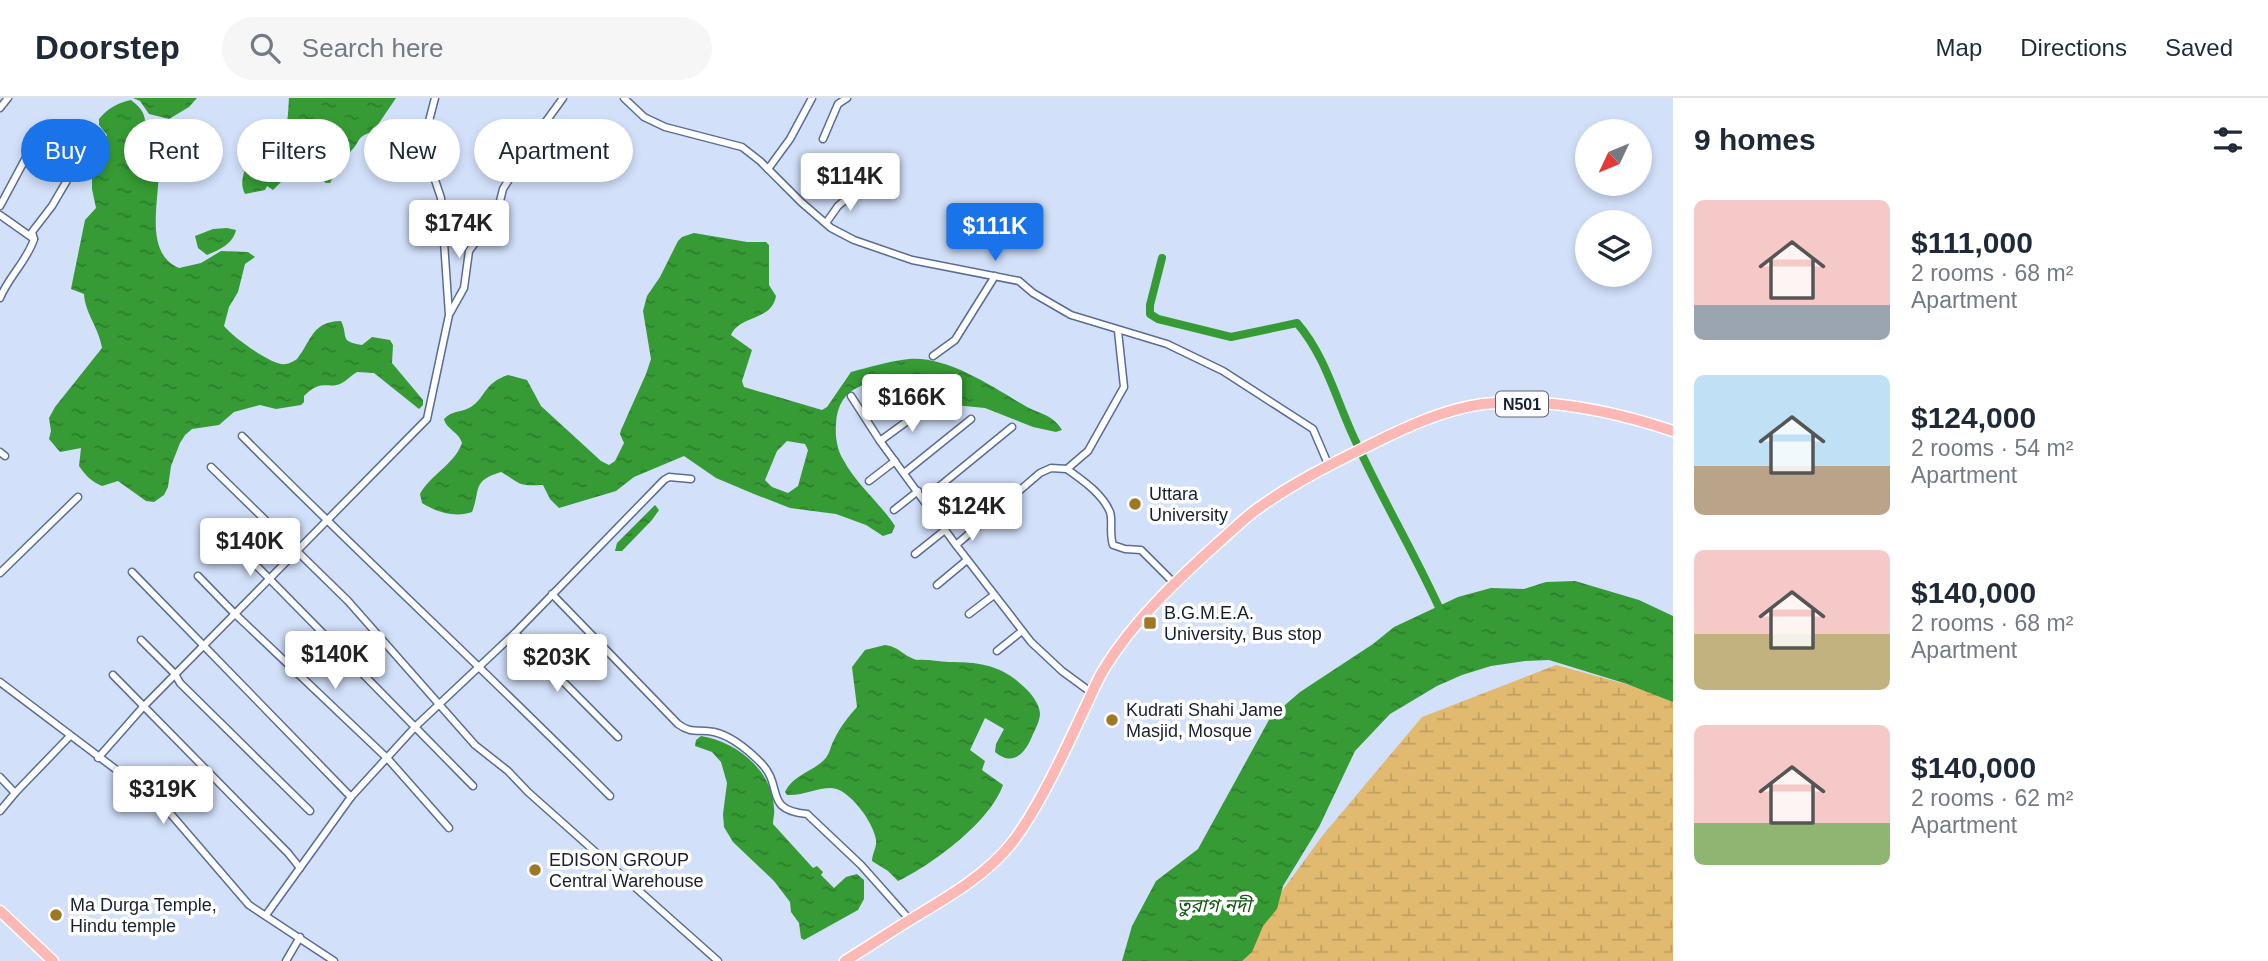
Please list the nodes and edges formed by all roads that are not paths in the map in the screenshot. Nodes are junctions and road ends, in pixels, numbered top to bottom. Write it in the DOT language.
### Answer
graph roads {
  1 [pos="8,98"];
  2 [pos="435,98"];
  3 [pos="563,98"];
  4 [pos="624,98"];
  5 [pos="812,98"];
  6 [pos="847,98"];
  7 [pos="0,108"];
  8 [pos="823,139"];
  9 [pos="21,167"];
  10 [pos="768,169"];
  11 [pos="66,182"];
  12 [pos="859,188"];
  13 [pos="0,206"];
  14 [pos="0,215"];
  15 [pos="826,223"];
  16 [pos="34,239"];
  17 [pos="995,276"];
  18 [pos="1,293"];
  19 [pos="449,315"];
  20 [pos="1118,331"];
  21 [pos="933,356"];
  22 [pos="851,396"];
  23 [pos="928,406"];
  24 [pos="971,419"];
  25 [pos="1012,427"];
  26 [pos="1673,431"];
  27 [pos="242,436"];
  28 [pos="880,441"];
  29 [pos="895,461"];
  30 [pos="1333,462"];
  31 [pos="211,467"];
  32 [pos="1067,469"];
  33 [pos="904,473"];
  34 [pos="691,479"];
  35 [pos="869,481"];
  36 [pos="918,491"];
  37 [pos="78,497"];
  38 [pos="924,499"];
  39 [pos="894,510"];
  40 [pos="328,521"];
  41 [pos="945,530"];
  42 [pos="221,534"];
  43 [pos="956,545"];
  44 [pos="296,552"];
  45 [pos="915,554"];
  46 [pos="967,560"];
  47 [pos="132,572"];
  48 [pos="0,573"];
  49 [pos="198,576"];
  50 [pos="269,579"];
  51 [pos="1175,584"];
  52 [pos="937,585"];
  53 [pos="552,594"];
  54 [pos="994,595"];
  55 [pos="234,613"];
  56 [pos="969,614"];
  57 [pos="1022,631"];
  58 [pos="515,633"];
  59 [pos="141,640"];
  60 [pos="204,645"];
  61 [pos="996,652"];
  62 [pos="479,667"];
  63 [pos="175,674"];
  64 [pos="113,675"];
  65 [pos="0,681"];
  66 [pos="1092,693"];
  67 [pos="143,707"];
  68 [pos="439,707"];
  69 [pos="416,726"];
  70 [pos="70,736"];
  71 [pos="618,737"];
  72 [pos="98,758"];
  73 [pos="388,759"];
  74 [pos="0,777"];
  75 [pos="473,786"];
  76 [pos="15,793"];
  77 [pos="610,796"];
  78 [pos="351,797"];
  79 [pos="0,811"];
  80 [pos="310,811"];
  81 [pos="449,828"];
  82 [pos="300,868"];
  83 [pos="0,911"];
  84 [pos="266,915"];
  85 [pos="910,920"];
  86 [pos="300,937"];
  87 [pos="53,961"];
  88 [pos="286,961"];
  89 [pos="334,961"];
  90 [pos="718,961"];
  91 [pos="845,961"];
  1 -- 7 [label="street"];
  2 -- 19 [label="street"];
  3 -- 19 [label="street"];
  4 -- 10 [label="street"];
  5 -- 10 [label="street"];
  6 -- 8 [label="street"];
  9 -- 13 [label="street"];
  10 -- 15 [label="street"];
  11 -- 16 [label="street"];
  12 -- 15 [label="street"];
  14 -- 16 [label="street"];
  15 -- 17 [label="street"];
  16 -- 18 [label="street"];
  17 -- 20 [label="street"];
  17 -- 21 [label="street"];
  19 -- 40 [label="street"];
  20 -- 30 [label="street"];
  20 -- 32 [label="street"];
  22 -- 28 [label="street"];
  23 -- 28 [label="street"];
  24 -- 33 [label="street"];
  25 -- 38 [label="street"];
  26 -- 30 [label="highway, N501"];
  27 -- 40 [label="street"];
  28 -- 29 [label="street"];
  29 -- 33 [label="street"];
  29 -- 35 [label="street"];
  30 -- 51 [label="highway, N501"];
  31 -- 44 [label="street"];
  32 -- 43 [label="street"];
  32 -- 51 [label="street"];
  33 -- 36 [label="street"];
  34 -- 53 [label="street"];
  36 -- 38 [label="street"];
  36 -- 39 [label="street"];
  37 -- 48 [label="street"];
  38 -- 41 [label="street"];
  40 -- 44 [label="street"];
  40 -- 62 [label="street"];
  41 -- 43 [label="street"];
  41 -- 45 [label="street"];
  42 -- 50 [label="street"];
  43 -- 46 [label="street"];
  44 -- 50 [label="street"];
  44 -- 68 [label="street"];
  46 -- 52 [label="street"];
  46 -- 54 [label="street"];
  47 -- 60 [label="street"];
  49 -- 55 [label="street"];
  50 -- 55 [label="street"];
  50 -- 69 [label="street"];
  51 -- 66 [label="highway, N501"];
  53 -- 58 [label="street"];
  53 -- 85 [label="street"];
  54 -- 56 [label="street"];
  54 -- 57 [label="street"];
  55 -- 60 [label="street"];
  55 -- 73 [label="street"];
  57 -- 61 [label="street"];
  57 -- 66 [label="street"];
  58 -- 62 [label="street"];
  58 -- 71 [label="street"];
  59 -- 63 [label="street"];
  60 -- 63 [label="street"];
  60 -- 78 [label="street"];
  62 -- 68 [label="street"];
  62 -- 77 [label="street"];
  63 -- 67 [label="street"];
  63 -- 80 [label="street"];
  64 -- 67 [label="street"];
  65 -- 70 [label="street"];
  66 -- 85 [label="highway, N501"];
  67 -- 72 [label="street"];
  67 -- 82 [label="street"];
  68 -- 69 [label="street"];
  68 -- 90 [label="street"];
  69 -- 73 [label="street"];
  69 -- 75 [label="street"];
  70 -- 72 [label="street"];
  70 -- 76 [label="street"];
  72 -- 84 [label="street"];
  73 -- 78 [label="street"];
  73 -- 81 [label="street"];
  74 -- 76 [label="street"];
  76 -- 79 [label="street"];
  78 -- 82 [label="street"];
  82 -- 84 [label="street"];
  83 -- 87 [label="highway"];
  84 -- 86 [label="street"];
  85 -- 91 [label="highway, N501"];
  86 -- 88 [label="street"];
  86 -- 89 [label="street"];
}
